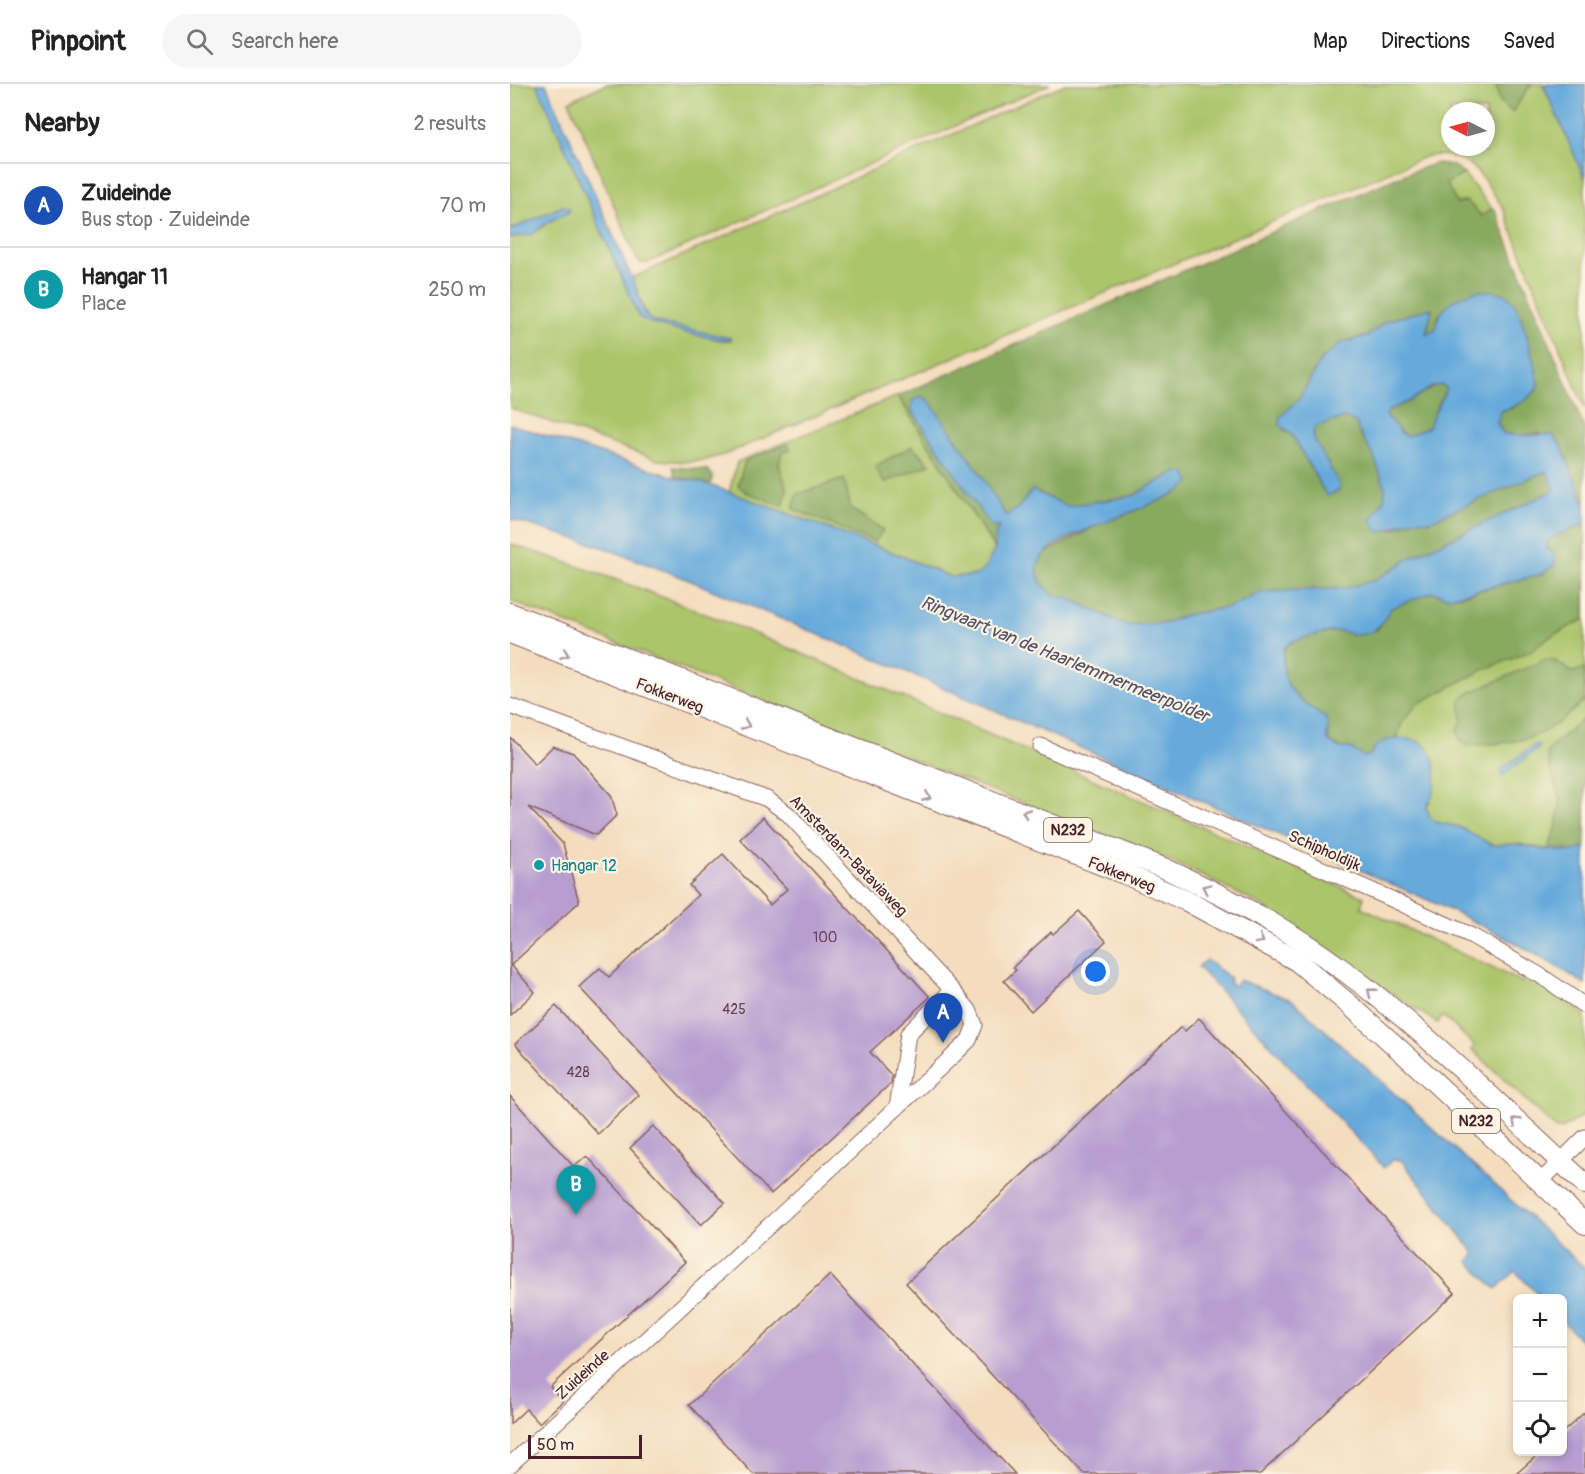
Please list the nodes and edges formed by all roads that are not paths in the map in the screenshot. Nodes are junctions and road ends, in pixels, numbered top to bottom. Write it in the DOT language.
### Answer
graph roads {
  1 [pos="510,613"];
  2 [pos="510,633"];
  3 [pos="510,706"];
  4 [pos="1041,746"];
  5 [pos="952,990"];
  6 [pos="1585,1006"];
  7 [pos="969,1040"];
  8 [pos="897,1108"];
  9 [pos="1585,1137"];
  10 [pos="1559,1161"];
  11 [pos="1540,1182"];
  12 [pos="1585,1184"];
  13 [pos="1585,1224"];
  14 [pos="510,1465"];
  10 -- 1 [label="main road, Fokkerweg / N232, one-way"];
  2 -- 11 [label="main road, Fokkerweg / N232, one-way"];
  3 -- 5 [label="street, Amsterdam-Bataviaweg"];
  4 -- 6 [label="street, Schipholdijk"];
  5 -- 7 [label="street, Amsterdam-Bataviaweg"];
  5 -- 8 [label="street"];
  7 -- 8 [label="street, Zuideinde"];
  8 -- 14 [label="street, Zuideinde"];
  9 -- 10 [label="street"];
  10 -- 11 [label="street"];
  10 -- 12 [label="main road, Fokkerweg / N232"];
  11 -- 13 [label="main road, Fokkerweg / N232"];
}
